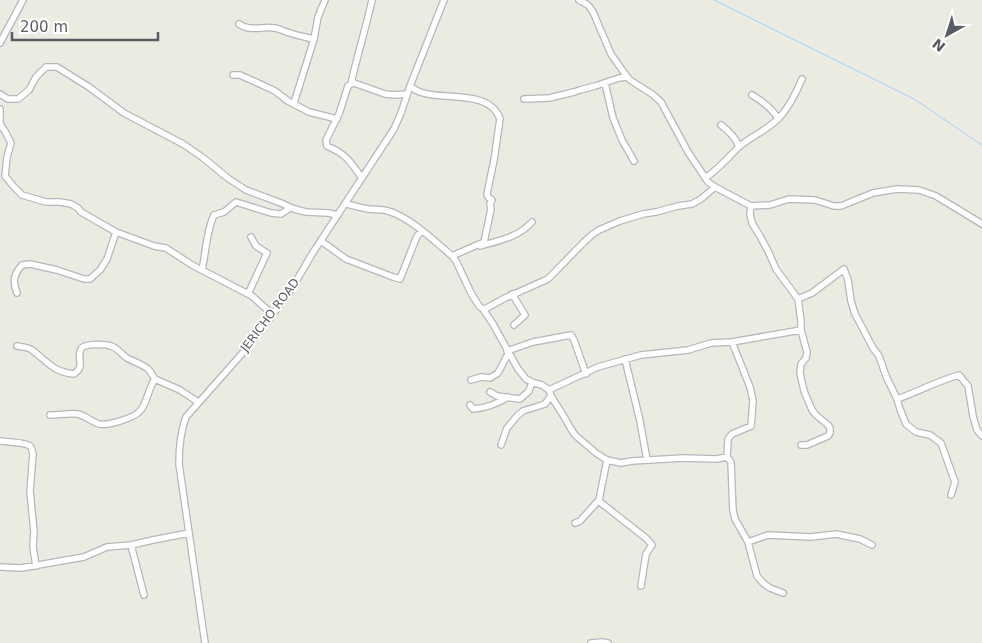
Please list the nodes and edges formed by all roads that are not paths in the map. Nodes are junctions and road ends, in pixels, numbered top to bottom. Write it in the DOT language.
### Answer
graph roads {
  1 [pos="23,0"];
  2 [pos="325,0"];
  3 [pos="372,0"];
  4 [pos="444,0"];
  5 [pos="579,0"];
  6 [pos="240,24"];
  7 [pos="314,39"];
  8 [pos="0,43"];
  9 [pos="233,75"];
  10 [pos="627,77"];
  11 [pos="802,79"];
  12 [pos="606,83"];
  13 [pos="351,84"];
  14 [pos="410,86"];
  15 [pos="0,94"];
  16 [pos="408,94"];
  17 [pos="752,95"];
  18 [pos="524,99"];
  19 [pos="294,104"];
  20 [pos="0,109"];
  21 [pos="336,119"];
  22 [pos="778,119"];
  23 [pos="0,123"];
  24 [pos="721,125"];
  25 [pos="739,148"];
  26 [pos="634,161"];
  27 [pos="362,178"];
  28 [pos="706,178"];
  29 [pos="715,188"];
  30 [pos="345,204"];
  31 [pos="751,206"];
  32 [pos="290,208"];
  33 [pos="338,215"];
  34 [pos="532,222"];
  35 [pos="982,224"];
  36 [pos="422,231"];
  37 [pos="116,232"];
  38 [pos="251,237"];
  39 [pos="320,241"];
  40 [pos="470,248"];
  41 [pos="452,256"];
  42 [pos="202,270"];
  43 [pos="17,293"];
  44 [pos="248,294"];
  45 [pos="512,294"];
  46 [pos="798,299"];
  47 [pos="483,309"];
  48 [pos="272,314"];
  49 [pos="514,324"];
  50 [pos="801,330"];
  51 [pos="732,342"];
  52 [pos="17,346"];
  53 [pos="507,352"];
  54 [pos="625,359"];
  55 [pos="586,374"];
  56 [pos="155,379"];
  57 [pos="471,380"];
  58 [pos="532,382"];
  59 [pos="490,392"];
  60 [pos="550,393"];
  61 [pos="508,397"];
  62 [pos="898,399"];
  63 [pos="198,402"];
  64 [pos="470,405"];
  65 [pos="50,415"];
  66 [pos="982,436"];
  67 [pos="0,442"];
  68 [pos="501,444"];
  69 [pos="801,445"];
  70 [pos="727,457"];
  71 [pos="608,460"];
  72 [pos="647,460"];
  73 [pos="951,495"];
  74 [pos="599,500"];
  75 [pos="575,523"];
  76 [pos="189,533"];
  77 [pos="748,542"];
  78 [pos="131,545"];
  79 [pos="872,545"];
  80 [pos="36,566"];
  81 [pos="0,567"];
  82 [pos="641,586"];
  83 [pos="783,593"];
  84 [pos="144,595"];
  85 [pos="205,643"];
  86 [pos="592,643"];
  87 [pos="608,643"];
  1 -- 8 [label="street"];
  2 -- 7 [label="street"];
  3 -- 13 [label="street"];
  4 -- 14 [label="street, JERICHO ROAD"];
  5 -- 10 [label="street"];
  6 -- 7 [label="street"];
  7 -- 19 [label="street"];
  9 -- 19 [label="street"];
  10 -- 12 [label="street"];
  10 -- 28 [label="street"];
  11 -- 22 [label="street"];
  12 -- 18 [label="street"];
  12 -- 26 [label="street"];
  13 -- 16 [label="street"];
  13 -- 21 [label="street"];
  14 -- 16 [label="street, JERICHO ROAD"];
  14 -- 40 [label="street"];
  15 -- 32 [label="street"];
  16 -- 27 [label="street, JERICHO ROAD"];
  17 -- 22 [label="street"];
  19 -- 21 [label="street"];
  20 -- 23 [label="street"];
  21 -- 27 [label="street"];
  22 -- 25 [label="street"];
  23 -- 37 [label="street"];
  24 -- 25 [label="street"];
  25 -- 28 [label="street"];
  27 -- 30 [label="street, JERICHO ROAD"];
  28 -- 29 [label="street"];
  29 -- 31 [label="street"];
  29 -- 45 [label="street"];
  30 -- 33 [label="street, JERICHO ROAD"];
  30 -- 36 [label="street"];
  31 -- 35 [label="street"];
  31 -- 46 [label="street"];
  32 -- 33 [label="street"];
  32 -- 42 [label="street"];
  33 -- 39 [label="street, JERICHO ROAD"];
  34 -- 40 [label="street"];
  36 -- 39 [label="street"];
  36 -- 41 [label="street"];
  37 -- 42 [label="street"];
  37 -- 43 [label="street"];
  38 -- 44 [label="street"];
  39 -- 48 [label="street, JERICHO ROAD"];
  40 -- 41 [label="street"];
  41 -- 47 [label="street"];
  42 -- 44 [label="street"];
  44 -- 48 [label="street"];
  45 -- 47 [label="street"];
  45 -- 49 [label="street"];
  46 -- 50 [label="street"];
  46 -- 62 [label="street"];
  47 -- 53 [label="street"];
  48 -- 63 [label="street, JERICHO ROAD"];
  50 -- 51 [label="street"];
  50 -- 69 [label="street"];
  51 -- 54 [label="street"];
  51 -- 70 [label="street"];
  52 -- 56 [label="street"];
  53 -- 55 [label="street"];
  53 -- 57 [label="street"];
  53 -- 58 [label="street"];
  54 -- 55 [label="street"];
  54 -- 72 [label="street"];
  55 -- 60 [label="street"];
  56 -- 63 [label="street"];
  56 -- 65 [label="street"];
  58 -- 60 [label="street"];
  58 -- 61 [label="street"];
  59 -- 61 [label="street"];
  60 -- 68 [label="street"];
  60 -- 71 [label="street"];
  61 -- 64 [label="street"];
  62 -- 66 [label="street"];
  62 -- 73 [label="street"];
  63 -- 76 [label="street, JERICHO ROAD"];
  67 -- 80 [label="street"];
  70 -- 72 [label="street"];
  70 -- 77 [label="street"];
  71 -- 72 [label="street"];
  71 -- 74 [label="street"];
  74 -- 75 [label="street"];
  74 -- 82 [label="street"];
  76 -- 78 [label="street"];
  76 -- 85 [label="street, JERICHO ROAD"];
  77 -- 79 [label="street"];
  77 -- 83 [label="street"];
  78 -- 80 [label="street"];
  78 -- 84 [label="street"];
  80 -- 81 [label="street"];
  86 -- 87 [label="street"];
}
